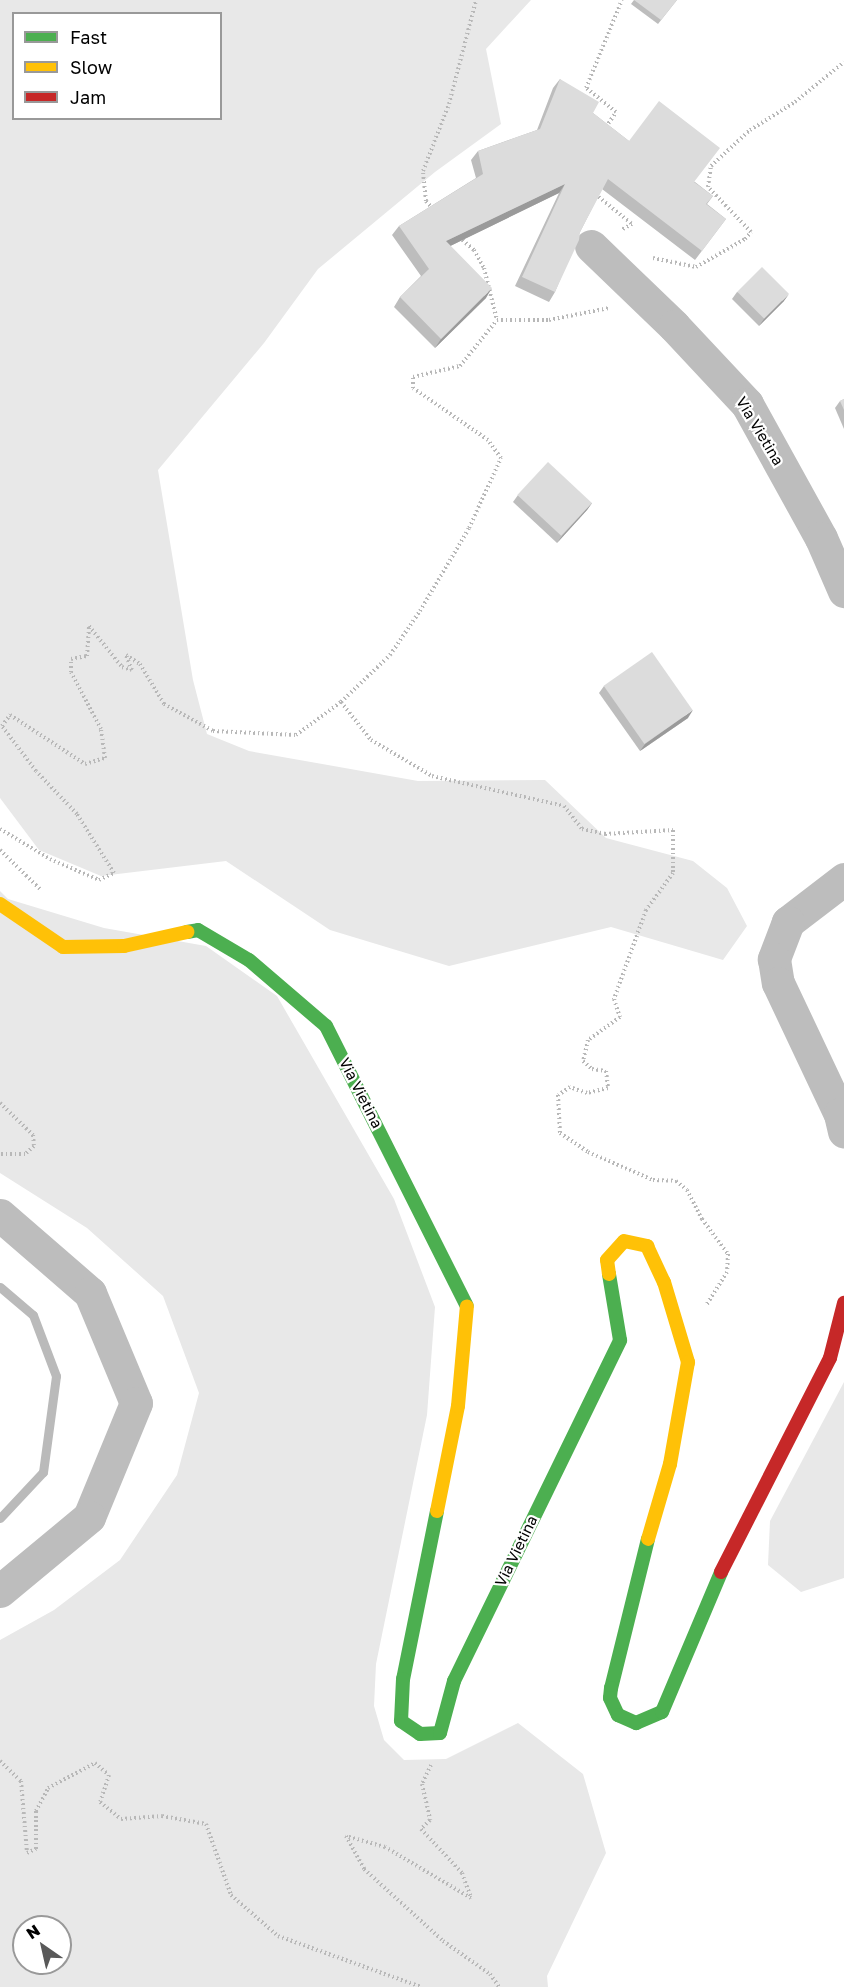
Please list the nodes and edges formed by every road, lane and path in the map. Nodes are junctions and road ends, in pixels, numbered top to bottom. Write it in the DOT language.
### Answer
graph roads {
  1 [pos="476,0"];
  2 [pos="622,0"];
  3 [pos="844,62"];
  4 [pos="604,130"];
  5 [pos="591,190"];
  6 [pos="440,216"];
  7 [pos="454,232"];
  8 [pos="591,246"];
  9 [pos="650,258"];
  10 [pos="648,300"];
  11 [pos="497,320"];
  12 [pos="844,591"];
  13 [pos="341,702"];
  14 [pos="0,829"];
  15 [pos="844,879"];
  16 [pos="0,904"];
  17 [pos="0,1102"];
  18 [pos="844,1132"];
  19 [pos="0,1154"];
  20 [pos="0,1215"];
  21 [pos="844,1303"];
  22 [pos="704,1312"];
  23 [pos="0,1590"];
  24 [pos="440,1733"];
  25 [pos="0,1761"];
  26 [pos="421,1987"];
  27 [pos="499,1987"];
  1 -- 6 [label="path"];
  2 -- 4 [label="path"];
  3 -- 9 [label="path"];
  5 -- 8 [label="path"];
  7 -- 11 [label="path"];
  8 -- 10 [label="street, Via Vietina"];
  10 -- 11 [label="path"];
  10 -- 12 [label="street, Via Vietina"];
  11 -- 13 [label="path"];
  13 -- 14 [label="path"];
  13 -- 22 [label="path"];
  15 -- 18 [label="street"];
  16 -- 24 [label="street, Via Vietina"];
  17 -- 19 [label="path"];
  20 -- 23 [label="street"];
  21 -- 24 [label="street, Via Vietina"];
  24 -- 27 [label="path"];
  25 -- 26 [label="path"];
}
